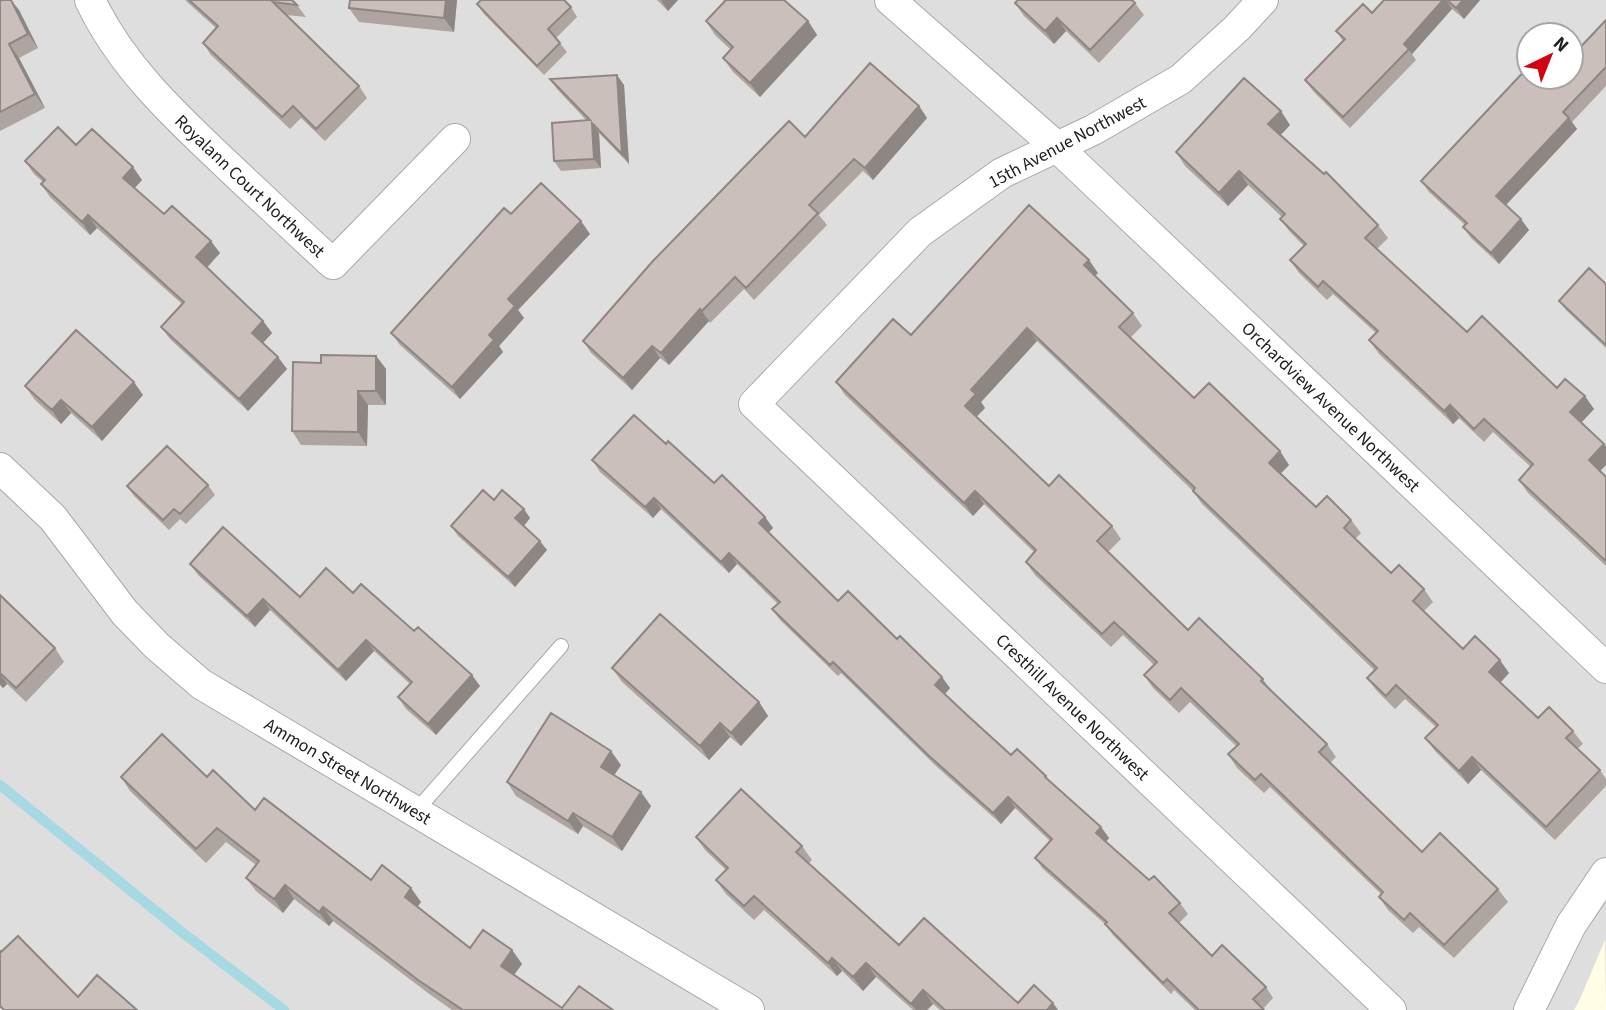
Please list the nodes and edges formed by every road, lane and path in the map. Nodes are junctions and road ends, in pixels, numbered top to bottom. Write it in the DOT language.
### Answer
graph roads {
  1 [pos="90,0"];
  2 [pos="890,0"];
  3 [pos="1263,0"];
  4 [pos="455,139"];
  5 [pos="1057,148"];
  6 [pos="754,404"];
  7 [pos="0,468"];
  8 [pos="561,646"];
  9 [pos="1606,667"];
  10 [pos="415,812"];
  11 [pos="1606,873"];
  12 [pos="749,1010"];
  13 [pos="1391,1010"];
  14 [pos="1529,1010"];
  1 -- 4 [label="street, Royalann Court Northwest"];
  2 -- 5 [label="street, Orchardview Avenue Northwest"];
  3 -- 5 [label="street, 15th Avenue Northwest"];
  5 -- 6 [label="street, 15th Avenue Northwest"];
  5 -- 9 [label="street, Orchardview Avenue Northwest"];
  6 -- 13 [label="street, Cresthill Avenue Northwest"];
  7 -- 10 [label="street, Ammon Street Northwest"];
  8 -- 10 [label="lane"];
  10 -- 12 [label="street, Ammon Street Northwest"];
  11 -- 14 [label="street"];
}
